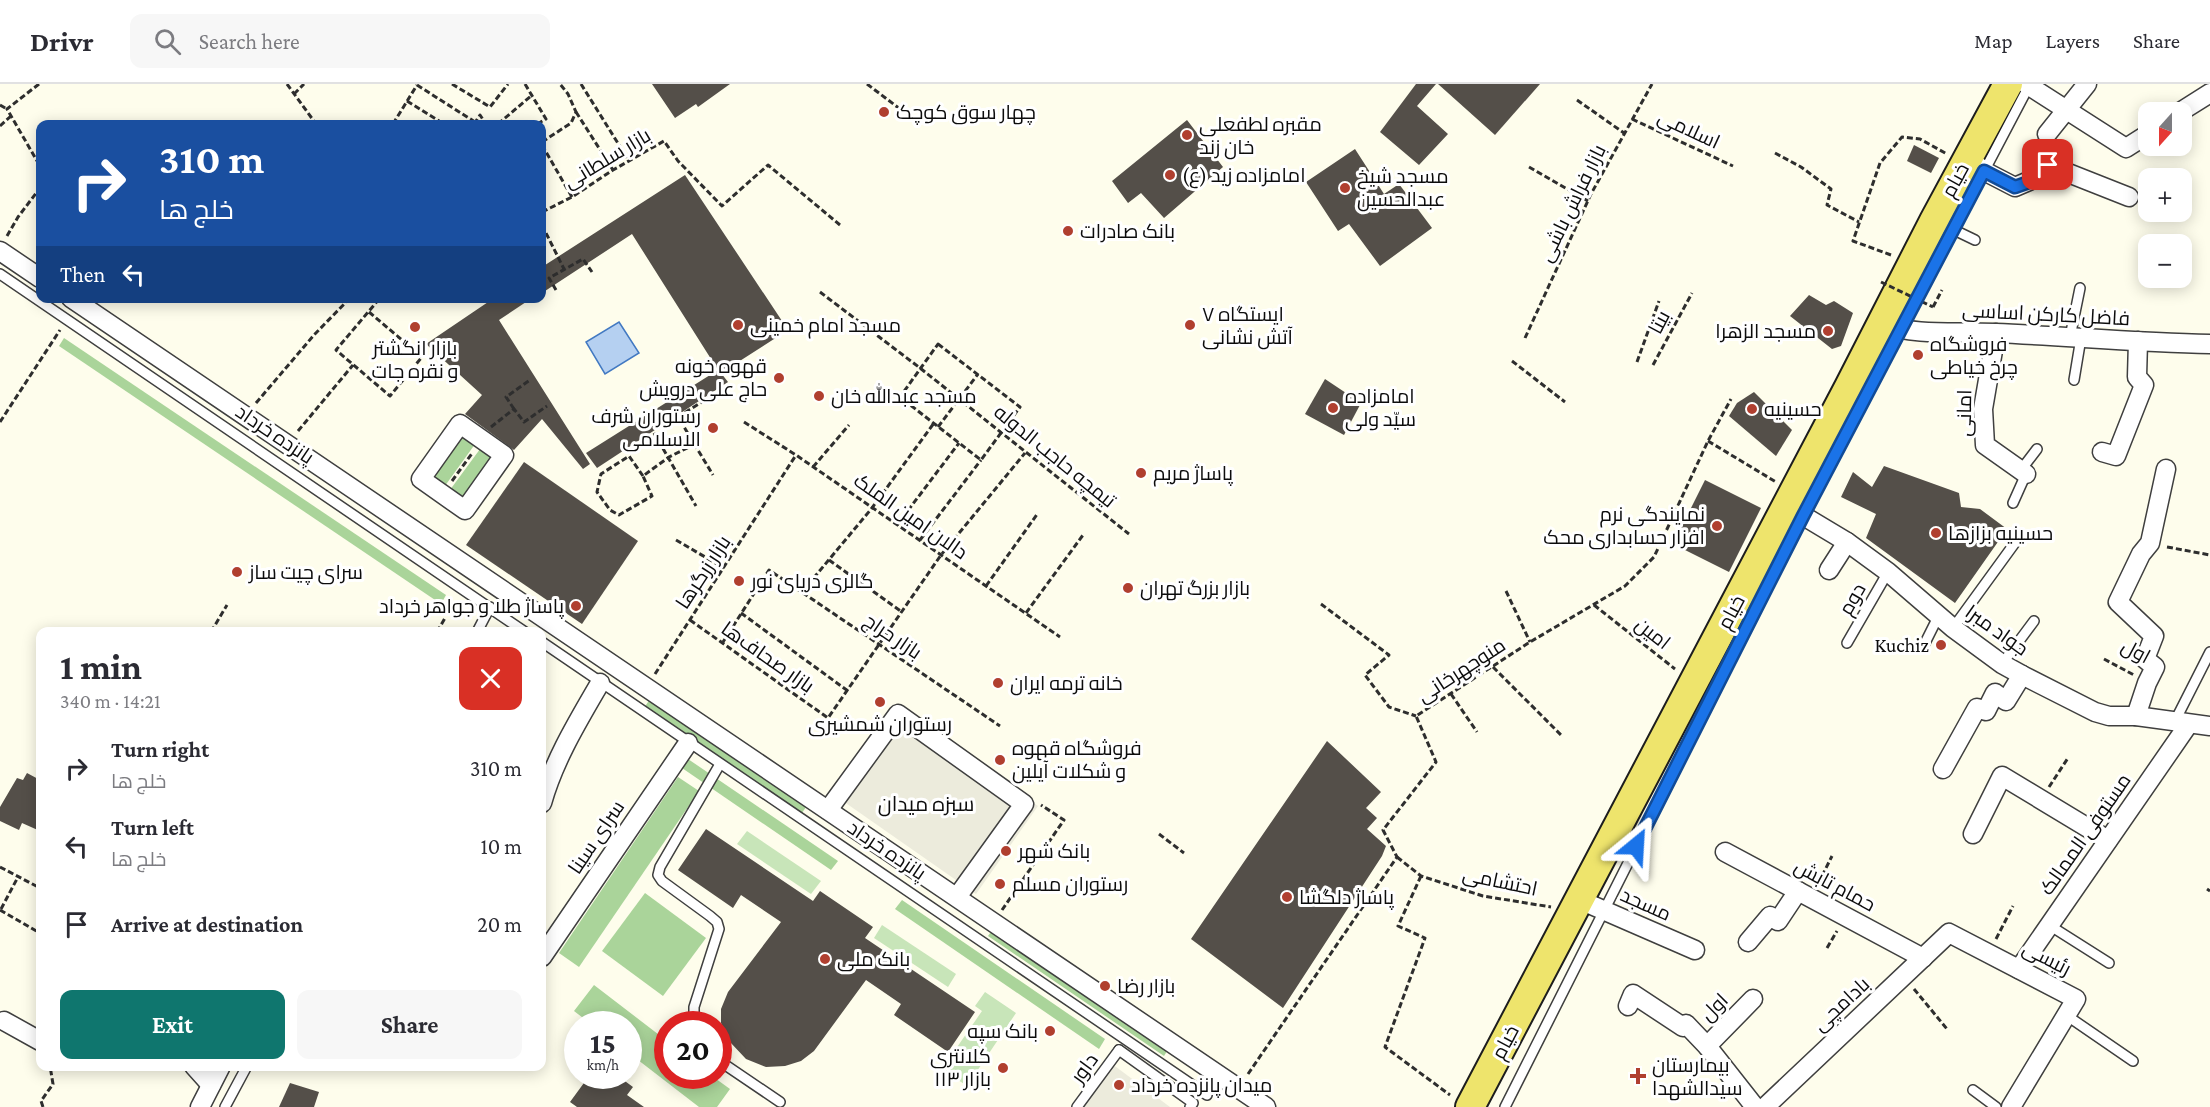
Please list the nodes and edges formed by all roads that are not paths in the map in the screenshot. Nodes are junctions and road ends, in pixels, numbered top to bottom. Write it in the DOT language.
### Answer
graph roads {
  1 [pos="2087,84"];
  2 [pos="2023,85"];
  3 [pos="2210,93"];
  4 [pos="2192,104"];
  5 [pos="2066,111"];
  6 [pos="2047,134"];
  7 [pos="2138,140"];
  8 [pos="1972,164"];
  9 [pos="2129,197"];
  10 [pos="1944,225"];
  11 [pos="1975,240"];
  12 [pos="2,246"];
  13 [pos="0,274"];
  14 [pos="36,275"];
  15 [pos="2080,288"];
  16 [pos="36,299"];
  17 [pos="42,303"];
  18 [pos="78,303"];
  19 [pos="1890,327"];
  20 [pos="1996,333"];
  21 [pos="2075,338"];
  22 [pos="2138,341"];
  23 [pos="2210,344"];
  24 [pos="2074,380"];
  25 [pos="2037,449"];
  26 [pos="2102,452"];
  27 [pos="2166,469"];
  28 [pos="2023,472"];
  29 [pos="443,494"];
  30 [pos="2013,502"];
  31 [pos="1794,505"];
  32 [pos="2017,540"];
  33 [pos="1847,542"];
  34 [pos="1828,570"];
  35 [pos="1888,572"];
  36 [pos="490,608"];
  37 [pos="1939,615"];
  38 [pos="2034,621"];
  39 [pos="480,627"];
  40 [pos="518,627"];
  41 [pos="1953,628"];
  42 [pos="1847,643"];
  43 [pos="1925,643"];
  44 [pos="546,645"];
  45 [pos="2210,652"];
  46 [pos="2001,664"];
  47 [pos="2022,675"];
  48 [pos="600,683"];
  49 [pos="2136,716"];
  50 [pos="2181,723"];
  51 [pos="2210,726"];
  52 [pos="688,742"];
  53 [pos="720,764"];
  54 [pos="1943,769"];
  55 [pos="546,779"];
  56 [pos="828,810"];
  57 [pos="1973,834"];
  58 [pos="2108,840"];
  59 [pos="1725,852"];
  60 [pos="1805,894"];
  61 [pos="957,897"];
  62 [pos="1586,907"];
  63 [pos="2049,925"];
  64 [pos="1949,933"];
  65 [pos="1748,942"];
  66 [pos="1695,950"];
  67 [pos="546,951"];
  68 [pos="1923,958"];
  69 [pos="2109,963"];
  70 [pos="2019,969"];
  71 [pos="1753,999"];
  72 [pos="1630,1000"];
  73 [pos="694,1011"];
  74 [pos="2066,1015"];
  75 [pos="4,1021"];
  76 [pos="1119,1035"];
  77 [pos="36,1039"];
  78 [pos="1698,1044"];
  79 [pos="1119,1050"];
  80 [pos="2133,1061"];
  81 [pos="732,1069"];
  82 [pos="198,1071"];
  83 [pos="218,1071"];
  84 [pos="244,1071"];
  85 [pos="211,1085"];
  86 [pos="1973,1090"];
  87 [pos="1206,1095"];
  88 [pos="780,1102"];
  89 [pos="1464,1104"];
  90 [pos="1191,1105"];
  91 [pos="1766,1106"];
  92 [pos="200,1107"];
  93 [pos="225,1107"];
  94 [pos="1077,1107"];
  95 [pos="1266,1107"];
  96 [pos="1505,1107"];
  97 [pos="1996,1107"];
  98 [pos="2011,1107"];
  1 -- 5 [label="street"];
  2 -- 5 [label="street"];
  2 -- 8 [label="main road, خیام"];
  3 -- 4 [label="street"];
  5 -- 6 [label="street"];
  5 -- 7 [label="street"];
  8 -- 9 [label="street"];
  8 -- 10 [label="main road, خیام"];
  10 -- 11 [label="lane"];
  10 -- 19 [label="lane"];
  10 -- 19 [label="main road, خیام"];
  12 -- 14 [label="street"];
  13 -- 16 [label="lane, پانزده خرداد"];
  15 -- 21 [label="lane"];
  17 -- 36 [label="lane, پانزده خرداد"];
  18 -- 56 [label="street"];
  19 -- 20 [label="street, فاضل کارکن اساسی"];
  19 -- 31 [label="main road, خیام"];
  20 -- 21 [label="street, فاضل کارکن اساسی"];
  20 -- 28 [label="street, امانی"];
  21 -- 22 [label="street, فاضل کارکن اساسی"];
  21 -- 24 [label="lane"];
  22 -- 23 [label="street, فاضل کارکن اساسی"];
  22 -- 26 [label="street"];
  25 -- 28 [label="lane"];
  27 -- 49 [label="street"];
  28 -- 30 [label="lane"];
  29 -- 29 [label="street"];
  31 -- 33 [label="street, جواد مبرا"];
  31 -- 62 [label="lane"];
  31 -- 62 [label="main road, خیام"];
  32 -- 41 [label="lane"];
  33 -- 34 [label="street"];
  33 -- 35 [label="street, جواد مبرا"];
  35 -- 37 [label="street, جواد مبرا"];
  35 -- 42 [label="lane, دوم"];
  36 -- 39 [label="lane"];
  36 -- 40 [label="lane, پانزده خرداد"];
  37 -- 41 [label="street, جواد مبرا"];
  37 -- 43 [label="lane"];
  38 -- 46 [label="lane"];
  41 -- 46 [label="street, جواد مبرا"];
  44 -- 48 [label="lane, پانزده خرداد"];
  45 -- 50 [label="lane"];
  46 -- 47 [label="street, جواد مبرا"];
  47 -- 49 [label="street, جواد مبرا"];
  47 -- 54 [label="street"];
  48 -- 52 [label="lane, پانزده خرداد"];
  48 -- 55 [label="street"];
  49 -- 50 [label="street, جواد مبرا"];
  50 -- 51 [label="street, جواد مبرا"];
  50 -- 58 [label="street, مستوفی الممالک"];
  52 -- 53 [label="lane, پانزده خرداد"];
  52 -- 67 [label="street, سرای سینا"];
  53 -- 73 [label="lane"];
  53 -- 76 [label="lane, پانزده خرداد"];
  56 -- 61 [label="street"];
  56 -- 61 [label="street"];
  57 -- 58 [label="street"];
  58 -- 63 [label="street, مستوفی الممالک"];
  59 -- 60 [label="street, حمام تابش"];
  60 -- 65 [label="street"];
  60 -- 68 [label="street, حمام تابش"];
  61 -- 95 [label="street"];
  62 -- 66 [label="street, مسجد"];
  62 -- 89 [label="main road, خیام"];
  62 -- 96 [label="lane"];
  63 -- 69 [label="lane"];
  63 -- 70 [label="street, مستوفی الممالک"];
  64 -- 68 [label="street, بادامچی"];
  64 -- 70 [label="street, رئیسی"];
  68 -- 91 [label="street, بادامچی"];
  70 -- 74 [label="street, رئیسی"];
  71 -- 78 [label="street, اول"];
  72 -- 78 [label="street"];
  74 -- 80 [label="lane"];
  74 -- 98 [label="street"];
  75 -- 77 [label="street"];
  76 -- 79 [label="lane"];
  76 -- 87 [label="lane, پانزده خرداد"];
  78 -- 91 [label="street"];
  79 -- 90 [label="lane"];
  79 -- 94 [label="lane, داور"];
  81 -- 88 [label="lane"];
  82 -- 85 [label="street"];
  83 -- 85 [label="street"];
  84 -- 93 [label="lane"];
  85 -- 92 [label="street"];
  86 -- 97 [label="lane"];
}
